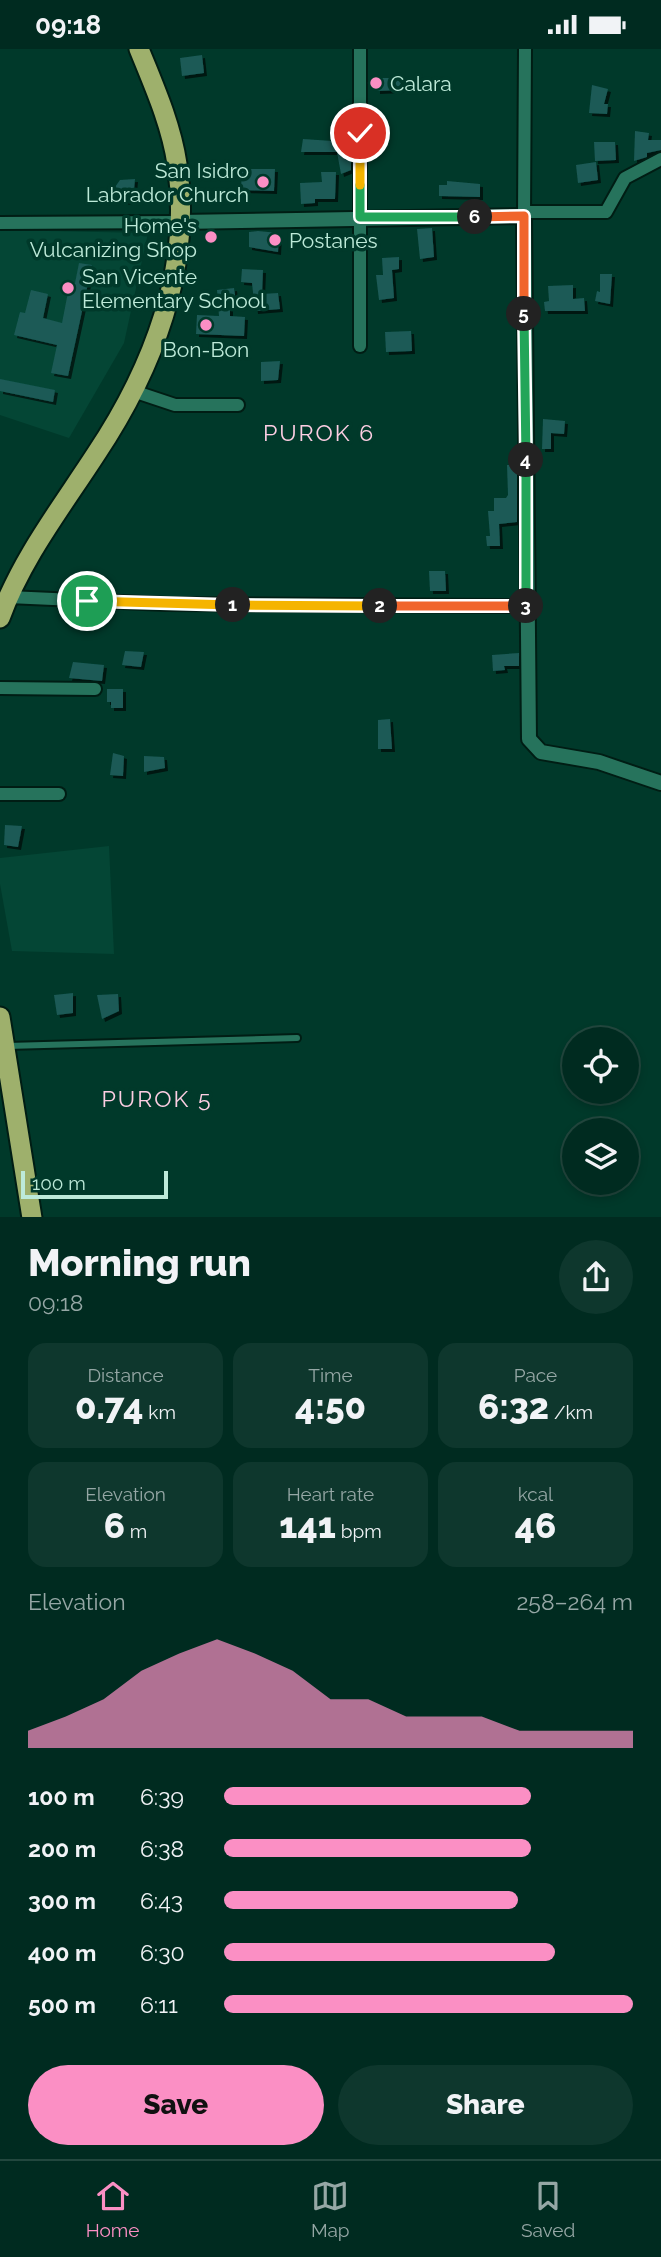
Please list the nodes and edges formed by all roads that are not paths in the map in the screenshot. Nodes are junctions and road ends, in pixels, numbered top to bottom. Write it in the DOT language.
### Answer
graph roads {
  1 [pos="139,49"];
  2 [pos="360,49"];
  3 [pos="525,49"];
  4 [pos="661,159"];
  5 [pos="524,214"];
  6 [pos="360,217"];
  7 [pos="180,222"];
  8 [pos="0,223"];
  9 [pos="360,346"];
  10 [pos="133,391"];
  11 [pos="238,404"];
  12 [pos="8,597"];
  13 [pos="527,606"];
  14 [pos="0,618"];
  15 [pos="0,688"];
  16 [pos="95,689"];
  17 [pos="661,783"];
  18 [pos="0,794"];
  19 [pos="58,794"];
  20 [pos="0,1017"];
  21 [pos="297,1038"];
  22 [pos="5,1046"];
  23 [pos="32,1217"];
  1 -- 7 [label="highway"];
  2 -- 6 [label="street"];
  3 -- 5 [label="street"];
  4 -- 5 [label="street"];
  5 -- 6 [label="street"];
  5 -- 13 [label="street"];
  6 -- 7 [label="street"];
  6 -- 9 [label="street"];
  7 -- 8 [label="street"];
  7 -- 10 [label="highway"];
  10 -- 11 [label="street"];
  10 -- 12 [label="highway"];
  12 -- 13 [label="street"];
  12 -- 14 [label="highway"];
  13 -- 17 [label="street"];
  15 -- 16 [label="street"];
  18 -- 19 [label="street"];
  20 -- 22 [label="highway"];
  21 -- 22 [label="lane"];
  22 -- 23 [label="highway"];
}
